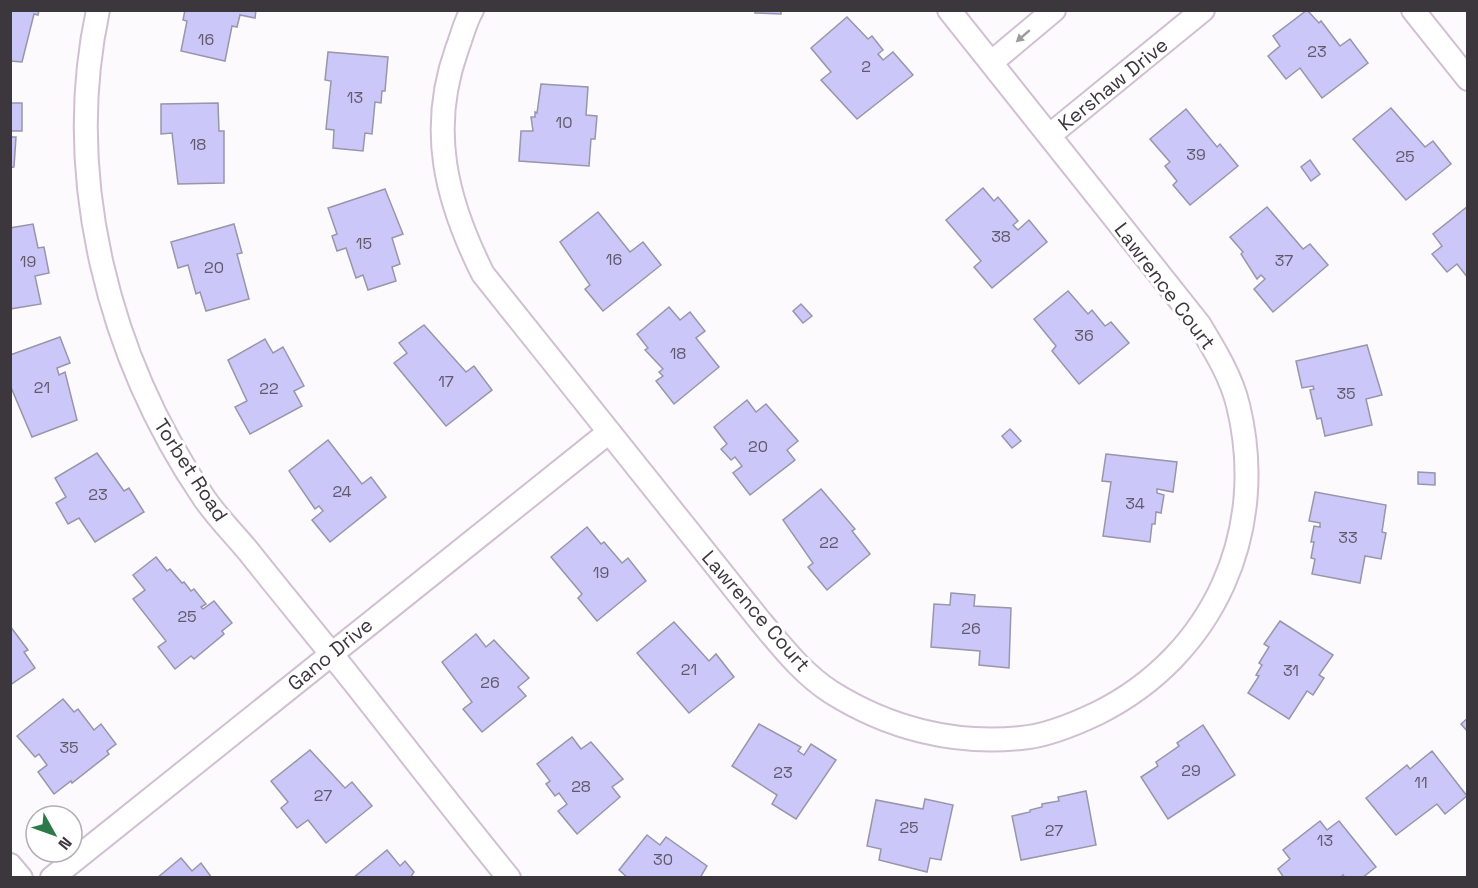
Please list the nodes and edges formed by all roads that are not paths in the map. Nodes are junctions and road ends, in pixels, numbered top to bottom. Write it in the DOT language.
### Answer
graph roads {
  1 [pos="98,10"];
  2 [pos="472,10"];
  3 [pos="950,10"];
  4 [pos="1054,10"];
  5 [pos="1203,10"];
  6 [pos="1413,10"];
  7 [pos="992,62"];
  8 [pos="1467,79"];
  9 [pos="1050,135"];
  10 [pos="609,432"];
  11 [pos="331,654"];
  12 [pos="10,865"];
  13 [pos="21,878"];
  14 [pos="52,878"];
  15 [pos="509,878"];
  1 -- 11 [label="street, Torbet Road"];
  2 -- 10 [label="street, Lawrence Court"];
  3 -- 7 [label="street, Lawrence Court"];
  4 -- 7 [label="street, one-way"];
  5 -- 9 [label="street, Kershaw Drive"];
  6 -- 8 [label="street"];
  7 -- 9 [label="street, Lawrence Court"];
  9 -- 10 [label="street, Lawrence Court"];
  10 -- 11 [label="street, Gano Drive"];
  11 -- 14 [label="street, Gano Drive"];
  11 -- 15 [label="street, Torbet Road"];
  12 -- 13 [label="street"];
}
